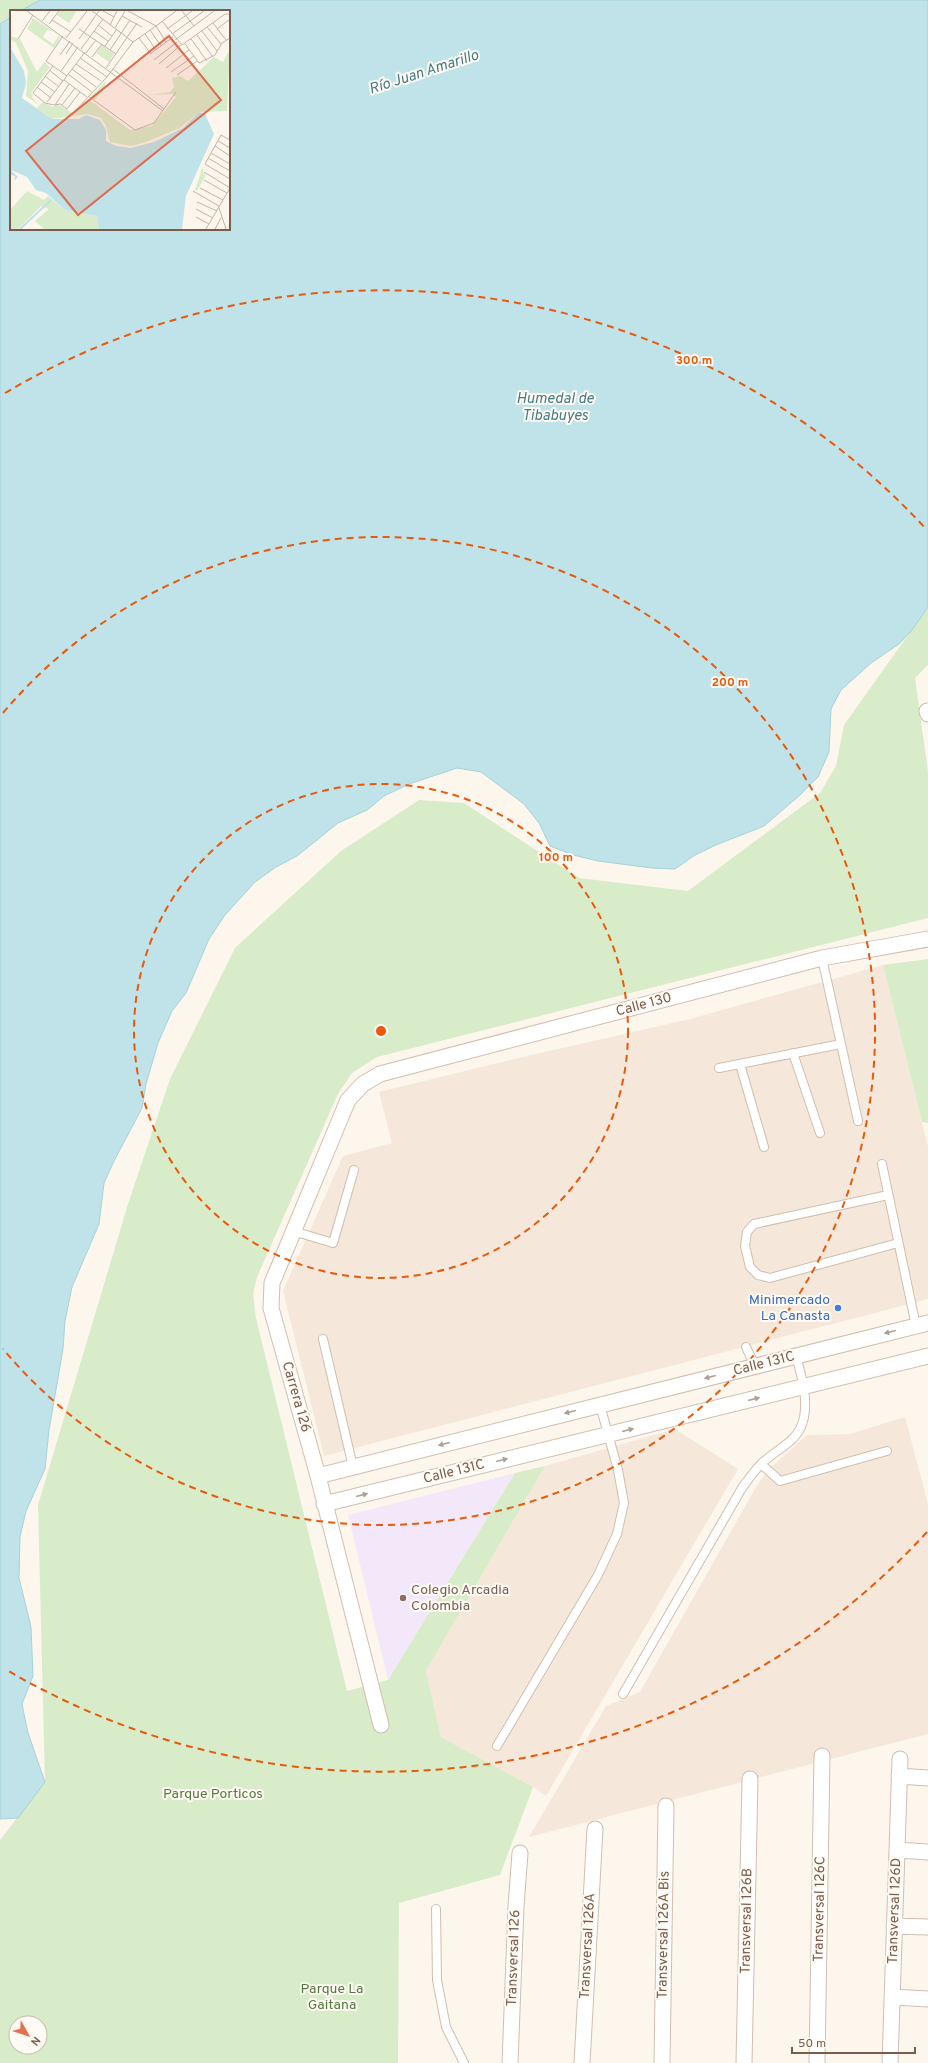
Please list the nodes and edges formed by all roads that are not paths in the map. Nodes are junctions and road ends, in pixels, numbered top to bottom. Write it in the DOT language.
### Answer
graph roads {
  1 [pos="928,939"];
  2 [pos="822,958"];
  3 [pos="841,1044"];
  4 [pos="793,1053"];
  5 [pos="740,1064"];
  6 [pos="719,1068"];
  7 [pos="363,1084"];
  8 [pos="858,1121"];
  9 [pos="820,1133"];
  10 [pos="764,1147"];
  11 [pos="882,1164"];
  12 [pos="354,1170"];
  13 [pos="888,1195"];
  14 [pos="294,1231"];
  15 [pos="898,1243"];
  16 [pos="922,1324"];
  17 [pos="323,1339"];
  18 [pos="746,1347"];
  19 [pos="796,1356"];
  20 [pos="928,1356"];
  21 [pos="755,1366"];
  22 [pos="805,1386"];
  23 [pos="600,1405"];
  24 [pos="608,1435"];
  25 [pos="887,1451"];
  26 [pos="761,1464"];
  27 [pos="353,1467"];
  28 [pos="318,1476"];
  29 [pos="324,1504"];
  30 [pos="623,1694"];
  31 [pos="381,1725"];
  32 [pos="496,1746"];
  33 [pos="822,1756"];
  34 [pos="900,1759"];
  35 [pos="899,1776"];
  36 [pos="928,1778"];
  37 [pos="750,1779"];
  38 [pos="666,1806"];
  39 [pos="595,1829"];
  40 [pos="897,1850"];
  41 [pos="928,1852"];
  42 [pos="520,1854"];
  43 [pos="436,1909"];
  44 [pos="894,1926"];
  45 [pos="928,1927"];
  46 [pos="892,1997"];
  47 [pos="928,2000"];
  48 [pos="464,2063"];
  49 [pos="510,2063"];
  50 [pos="582,2063"];
  51 [pos="662,2063"];
  52 [pos="744,2063"];
  53 [pos="817,2063"];
  54 [pos="890,2063"];
  1 -- 2 [label="street, Calle 130"];
  2 -- 3 [label="lane"];
  2 -- 7 [label="street, Calle 130"];
  3 -- 4 [label="lane"];
  3 -- 8 [label="lane"];
  4 -- 5 [label="lane"];
  4 -- 9 [label="lane"];
  5 -- 6 [label="lane"];
  5 -- 10 [label="lane"];
  7 -- 14 [label="street, Carrera 126"];
  11 -- 13 [label="lane"];
  12 -- 14 [label="lane"];
  13 -- 15 [label="lane"];
  13 -- 15 [label="lane"];
  14 -- 28 [label="street, Carrera 126"];
  15 -- 16 [label="lane"];
  16 -- 19 [label="street, Calle 131C, one-way"];
  17 -- 27 [label="lane"];
  18 -- 21 [label="lane"];
  19 -- 21 [label="street, Calle 131C"];
  19 -- 22 [label="lane"];
  20 -- 22 [label="street, Calle 131C"];
  21 -- 23 [label="street, Calle 131C, one-way"];
  24 -- 22 [label="street, Calle 131C, one-way"];
  22 -- 26 [label="lane"];
  23 -- 24 [label="lane"];
  23 -- 27 [label="street, Calle 131C, one-way"];
  29 -- 24 [label="street, Calle 131C, one-way"];
  24 -- 32 [label="lane"];
  25 -- 26 [label="lane"];
  26 -- 30 [label="lane"];
  27 -- 28 [label="street, Calle 131C"];
  28 -- 29 [label="street, Carrera 126"];
  29 -- 31 [label="street, Carrera 126"];
  33 -- 53 [label="street, Transversal 126C"];
  34 -- 35 [label="street, Transversal 126D"];
  35 -- 36 [label="street"];
  35 -- 40 [label="street, Transversal 126D"];
  37 -- 52 [label="street, Transversal 126B"];
  38 -- 51 [label="street, Transversal 126A Bis"];
  39 -- 50 [label="street, Transversal 126A"];
  40 -- 41 [label="street"];
  40 -- 44 [label="street, Transversal 126D"];
  42 -- 49 [label="street, Transversal 126"];
  43 -- 48 [label="lane"];
  44 -- 45 [label="street"];
  44 -- 46 [label="street, Transversal 126D"];
  46 -- 47 [label="street"];
  46 -- 54 [label="street, Transversal 126D"];
}
